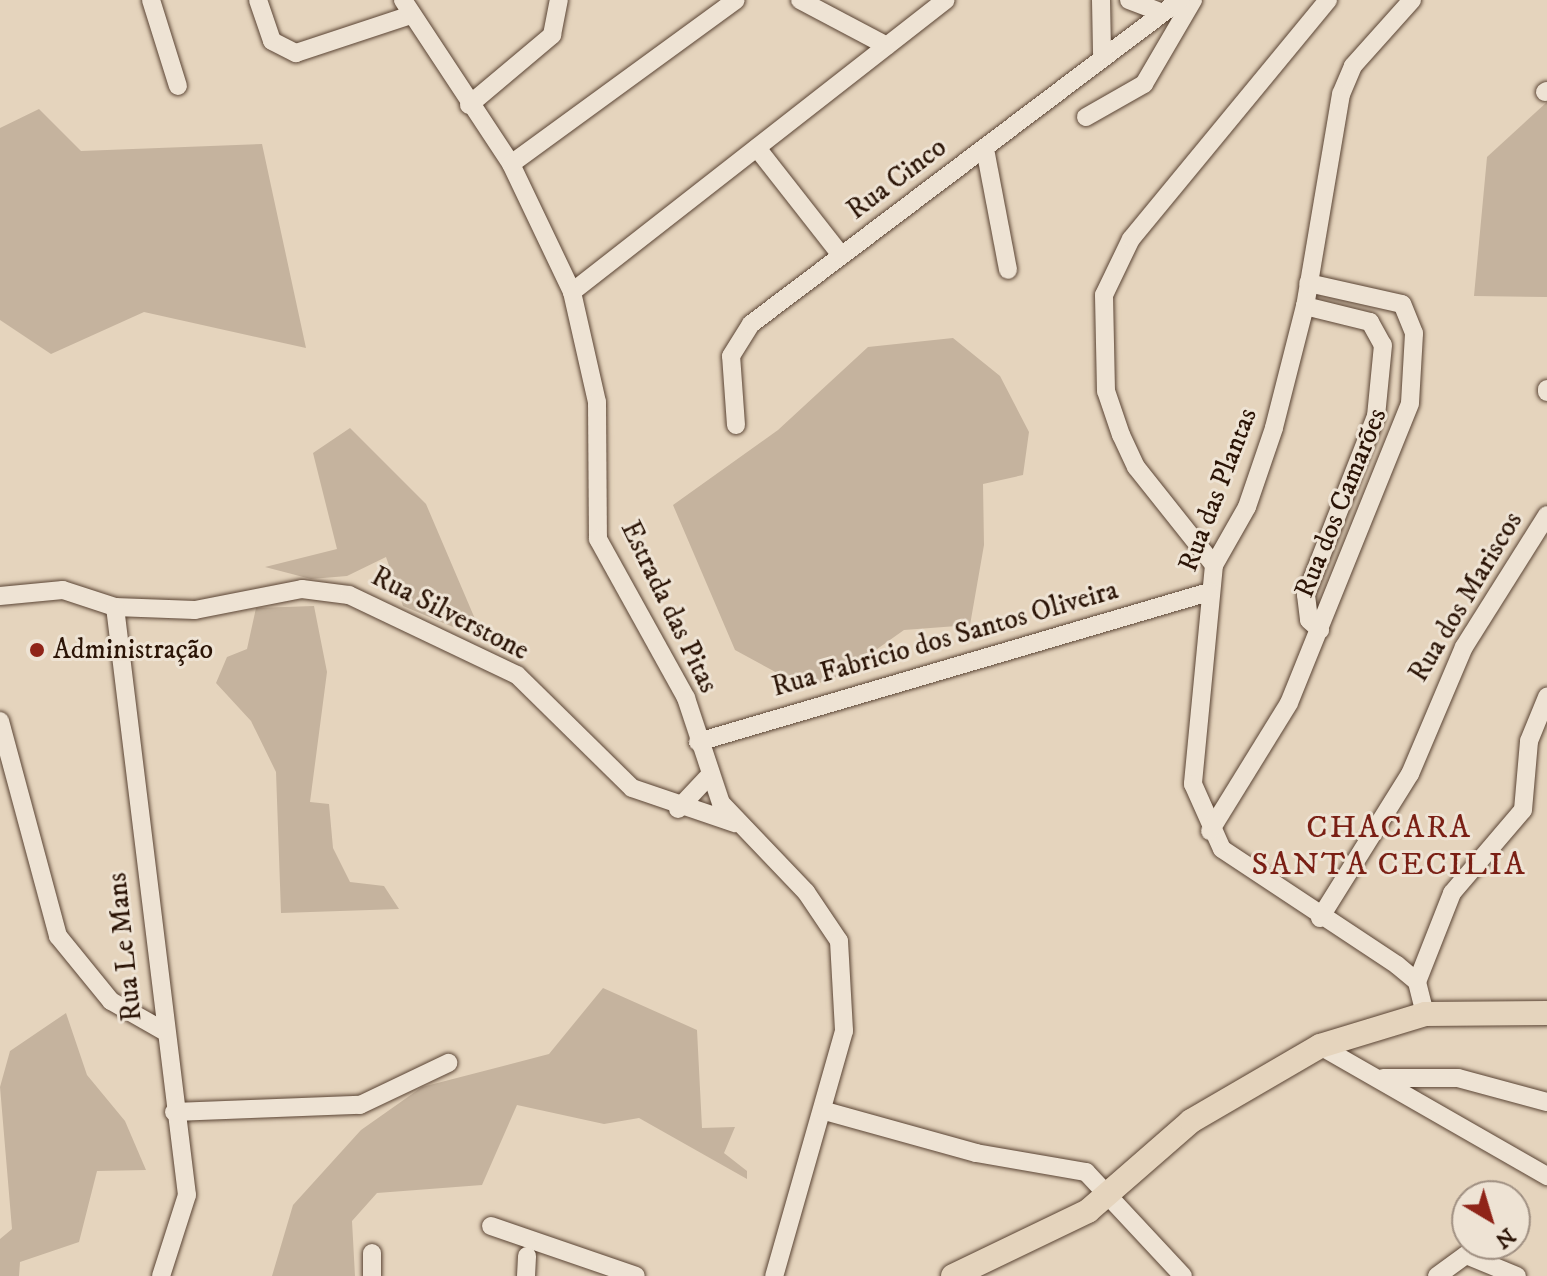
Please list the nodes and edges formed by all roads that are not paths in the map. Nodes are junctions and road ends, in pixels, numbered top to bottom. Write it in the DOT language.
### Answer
graph roads {
  1 [pos="151,0"];
  2 [pos="258,0"];
  3 [pos="559,0"];
  4 [pos="736,0"];
  5 [pos="800,0"];
  6 [pos="946,0"];
  7 [pos="1101,0"];
  8 [pos="1129,0"];
  9 [pos="1180,0"];
  10 [pos="1193,0"];
  11 [pos="1328,0"];
  12 [pos="1412,0"];
  13 [pos="407,8"];
  14 [pos="1160,12"];
  15 [pos="887,46"];
  16 [pos="1102,53"];
  17 [pos="178,86"];
  18 [pos="469,105"];
  19 [pos="1086,117"];
  20 [pos="757,148"];
  21 [pos="985,149"];
  22 [pos="511,164"];
  23 [pos="841,255"];
  24 [pos="1008,270"];
  25 [pos="1308,283"];
  26 [pos="572,292"];
  27 [pos="1305,306"];
  28 [pos="736,425"];
  29 [pos="1547,515"];
  30 [pos="1214,565"];
  31 [pos="1209,592"];
  32 [pos="0,596"];
  33 [pos="115,607"];
  34 [pos="1320,630"];
  35 [pos="1547,697"];
  36 [pos="0,721"];
  37 [pos="698,742"];
  38 [pos="709,776"];
  39 [pos="678,809"];
  40 [pos="735,823"];
  41 [pos="1210,831"];
  42 [pos="1320,918"];
  43 [pos="1417,982"];
  44 [pos="1547,1013"];
  45 [pos="1425,1014"];
  46 [pos="162,1030"];
  47 [pos="1320,1046"];
  48 [pos="448,1063"];
  49 [pos="1383,1078"];
  50 [pos="1547,1102"];
  51 [pos="825,1111"];
  52 [pos="174,1112"];
  53 [pos="1547,1176"];
  54 [pos="1110,1194"];
  55 [pos="491,1226"];
  56 [pos="372,1253"];
  57 [pos="527,1256"];
  58 [pos="161,1276"];
  59 [pos="372,1276"];
  60 [pos="526,1276"];
  61 [pos="636,1276"];
  62 [pos="774,1276"];
  63 [pos="953,1276"];
  64 [pos="1183,1276"];
  65 [pos="1437,1276"];
  66 [pos="1517,1276"];
  1 -- 17 [label="street"];
  2 -- 13 [label="street"];
  3 -- 18 [label="street"];
  4 -- 22 [label="street"];
  5 -- 15 [label="street"];
  6 -- 15 [label="street"];
  7 -- 16 [label="street"];
  8 -- 14 [label="street"];
  9 -- 14 [label="street, Rua Cinco"];
  10 -- 19 [label="street"];
  11 -- 30 [label="street"];
  12 -- 25 [label="street, Rua das Plantas"];
  13 -- 18 [label="street, Estrada das Pitas"];
  14 -- 16 [label="street, Rua Cinco"];
  15 -- 20 [label="street"];
  16 -- 21 [label="street, Rua Cinco"];
  18 -- 22 [label="street, Estrada das Pitas"];
  20 -- 23 [label="street"];
  20 -- 26 [label="street"];
  21 -- 23 [label="street, Rua Cinco"];
  21 -- 24 [label="street"];
  22 -- 26 [label="street, Estrada das Pitas"];
  23 -- 28 [label="street, Rua Cinco"];
  25 -- 27 [label="street, Rua das Plantas"];
  25 -- 34 [label="street, Rua dos Camarões"];
  26 -- 37 [label="street, Estrada das Pitas"];
  27 -- 30 [label="street, Rua das Plantas"];
  27 -- 34 [label="street, Rua dos Camarões"];
  29 -- 42 [label="street, Rua dos Mariscos"];
  30 -- 31 [label="street, Rua das Plantas"];
  31 -- 37 [label="street, Rua Fabricio dos Santos Oliveira"];
  31 -- 41 [label="street, Rua das Plantas"];
  32 -- 33 [label="street, Rua Silverstone"];
  33 -- 39 [label="street, Rua Silverstone"];
  33 -- 46 [label="street, Rua Le Mans"];
  34 -- 41 [label="street, Rua dos Camarões"];
  35 -- 43 [label="street"];
  36 -- 46 [label="street"];
  37 -- 38 [label="street, Estrada das Pitas"];
  38 -- 39 [label="street"];
  38 -- 40 [label="street, Estrada das Pitas"];
  39 -- 40 [label="street, Rua Silverstone"];
  40 -- 51 [label="street, Estrada das Pitas"];
  41 -- 42 [label="street, Rua das Plantas"];
  42 -- 43 [label="street, Rua das Plantas"];
  43 -- 45 [label="street"];
  44 -- 45 [label="main road"];
  45 -- 47 [label="main road"];
  46 -- 52 [label="street, Rua Le Mans"];
  47 -- 49 [label="street"];
  47 -- 54 [label="main road"];
  48 -- 52 [label="street"];
  49 -- 50 [label="street"];
  49 -- 53 [label="street"];
  51 -- 54 [label="street"];
  51 -- 62 [label="street, Estrada das Pitas"];
  52 -- 58 [label="street, Rua Le Mans"];
  54 -- 63 [label="main road"];
  54 -- 64 [label="street"];
  55 -- 61 [label="street"];
  56 -- 59 [label="street"];
  57 -- 60 [label="street"];
  65 -- 66 [label="street"];
}
